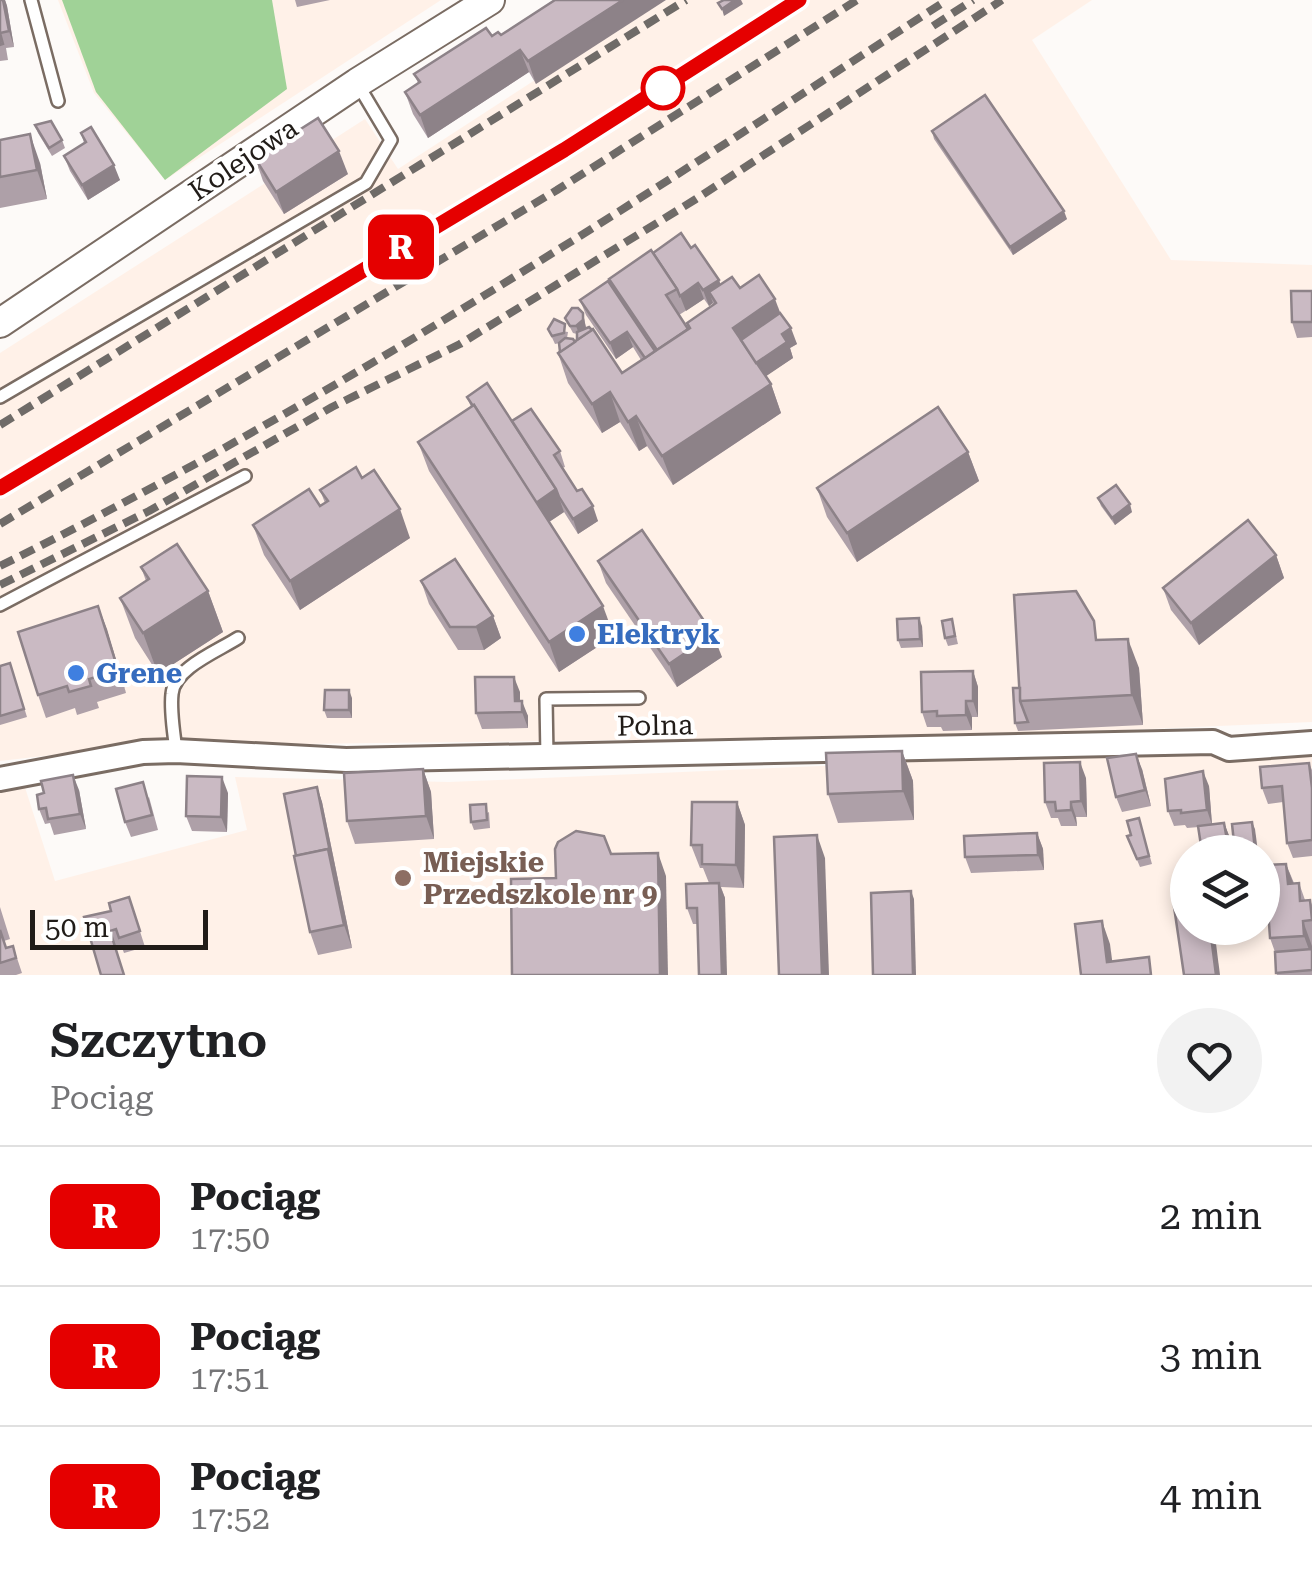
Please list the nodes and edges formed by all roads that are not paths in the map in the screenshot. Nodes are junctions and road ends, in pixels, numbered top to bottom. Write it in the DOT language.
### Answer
graph roads {
  1 [pos="31,0"];
  2 [pos="490,0"];
  3 [pos="357,82"];
  4 [pos="58,101"];
  5 [pos="0,322"];
  6 [pos="0,396"];
  7 [pos="245,476"];
  8 [pos="0,605"];
  9 [pos="238,638"];
  10 [pos="639,698"];
  11 [pos="1312,744"];
  12 [pos="176,751"];
  13 [pos="547,758"];
  14 [pos="0,779"];
  1 -- 4 [label="lane"];
  2 -- 3 [label="street, Kolejowa"];
  3 -- 5 [label="street, Kolejowa"];
  3 -- 6 [label="lane"];
  7 -- 8 [label="lane"];
  9 -- 12 [label="lane"];
  10 -- 13 [label="lane"];
  11 -- 13 [label="street, Polna"];
  12 -- 13 [label="street, Polna"];
  12 -- 14 [label="street, Polna"];
}
